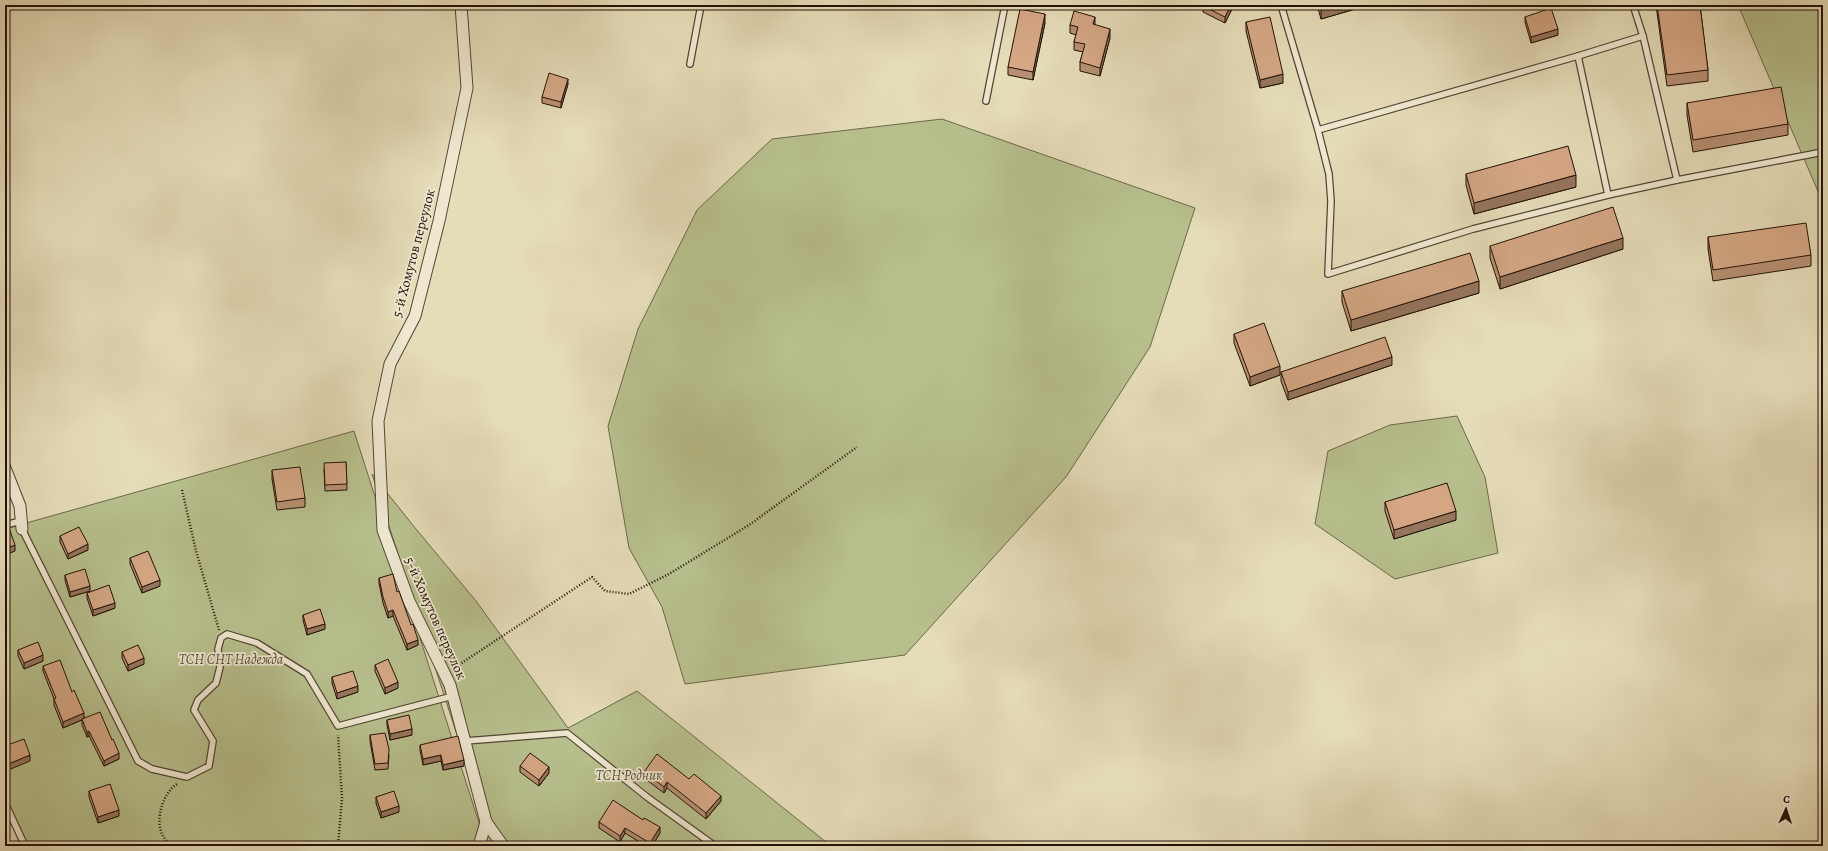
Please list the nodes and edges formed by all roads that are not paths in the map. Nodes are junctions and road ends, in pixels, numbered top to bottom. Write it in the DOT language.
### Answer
graph roads {
  1 [pos="461,5"];
  2 [pos="701,5"];
  3 [pos="1006,5"];
  4 [pos="1281,5"];
  5 [pos="1633,5"];
  6 [pos="1643,36"];
  7 [pos="1578,56"];
  8 [pos="690,64"];
  9 [pos="986,101"];
  10 [pos="1318,130"];
  11 [pos="1823,152"];
  12 [pos="1677,180"];
  13 [pos="1608,195"];
  14 [pos="5,468"];
  15 [pos="5,525"];
  16 [pos="21,525"];
  17 [pos="453,696"];
  18 [pos="465,741"];
  19 [pos="5,803"];
  20 [pos="486,822"];
  21 [pos="25,846"];
  22 [pos="479,846"];
  23 [pos="503,846"];
  24 [pos="715,846"];
  1 -- 17 [label="street, 5-й Хомутов переулок"];
  2 -- 8 [label="lane"];
  3 -- 9 [label="lane"];
  4 -- 10 [label="lane"];
  5 -- 6 [label="lane"];
  6 -- 7 [label="lane"];
  6 -- 12 [label="lane"];
  7 -- 10 [label="lane"];
  7 -- 13 [label="lane"];
  10 -- 13 [label="lane"];
  11 -- 12 [label="lane"];
  12 -- 13 [label="lane"];
  14 -- 16 [label="street"];
  15 -- 16 [label="lane"];
  16 -- 17 [label="lane"];
  17 -- 18 [label="street, 5-й Хомутов переулок"];
  18 -- 20 [label="street, 5-й Хомутов переулок"];
  18 -- 24 [label="lane"];
  19 -- 21 [label="lane"];
  20 -- 22 [label="street"];
  20 -- 23 [label="street"];
}
